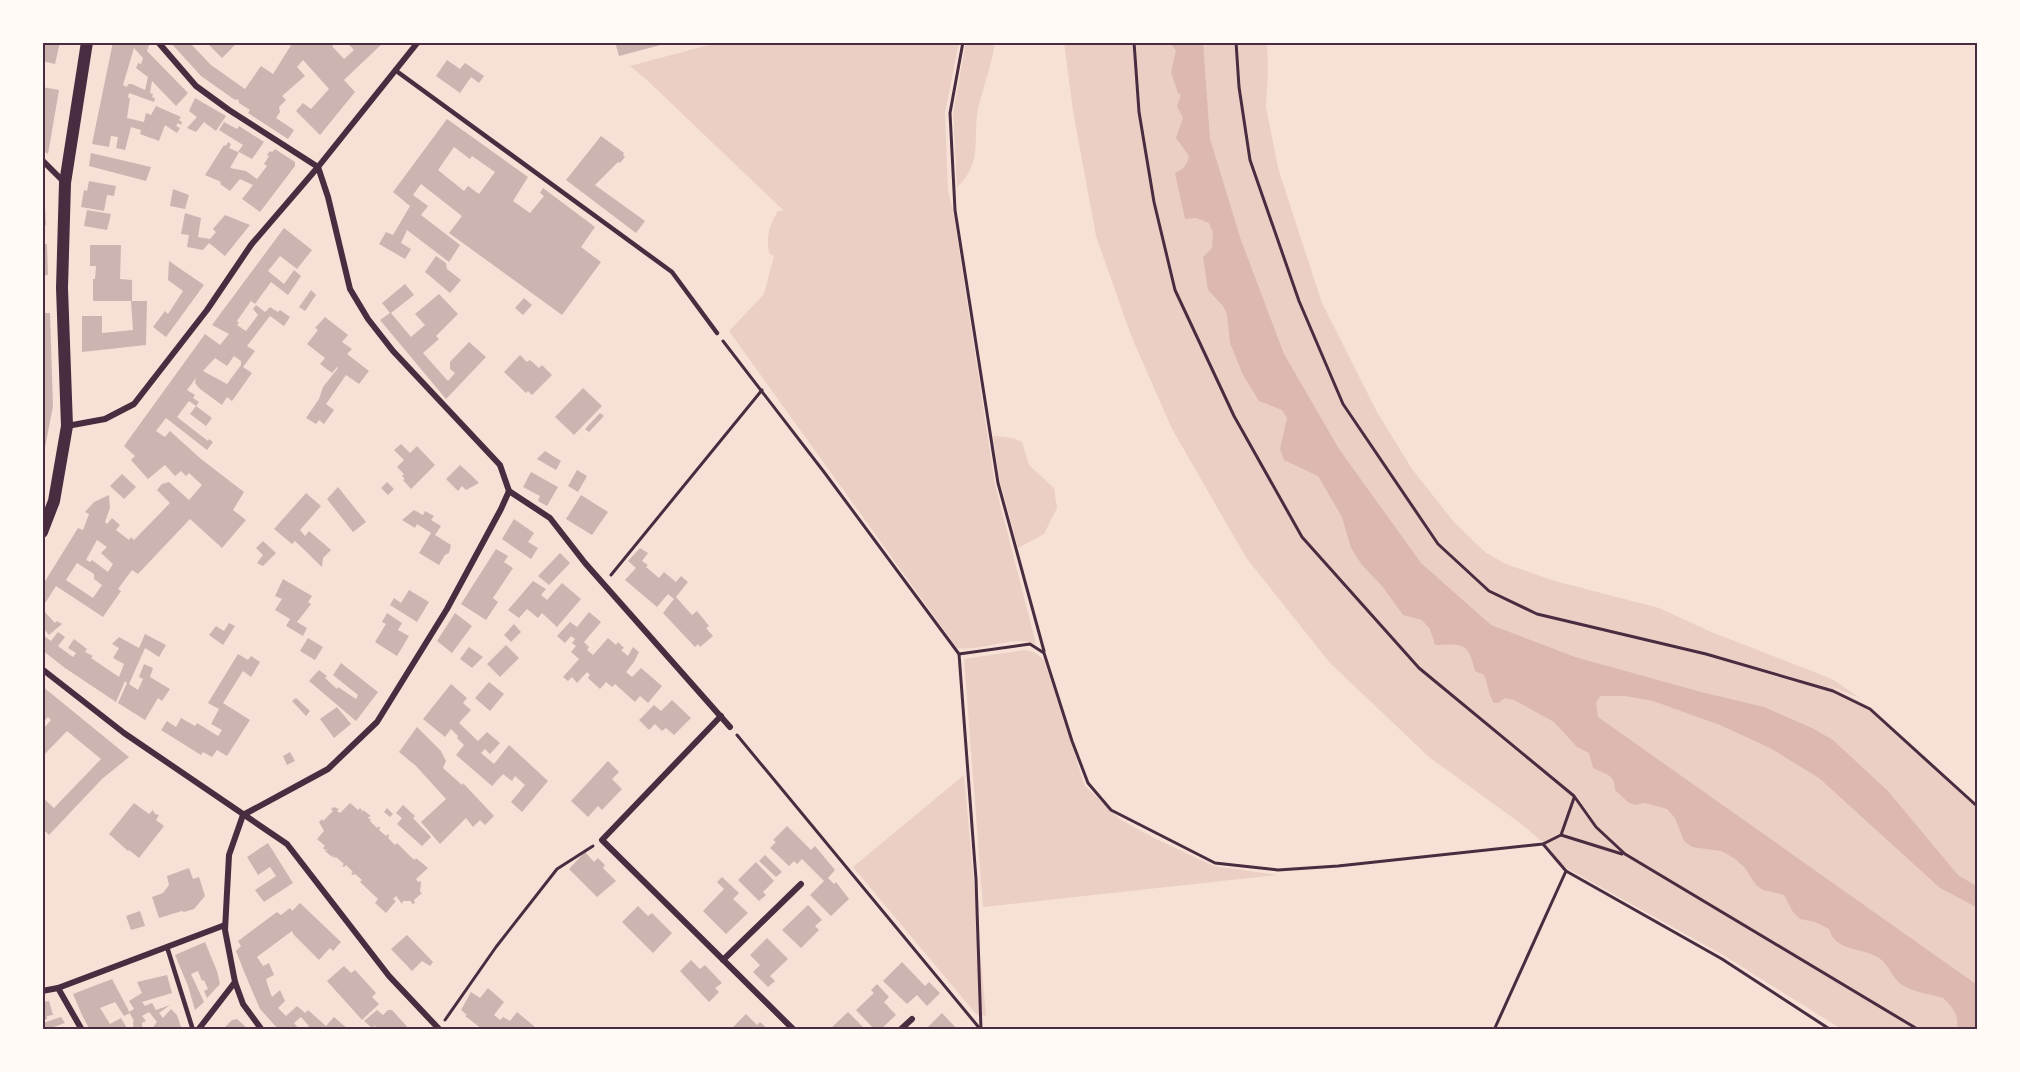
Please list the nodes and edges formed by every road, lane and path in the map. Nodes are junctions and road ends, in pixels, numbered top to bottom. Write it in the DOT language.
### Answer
graph roads {
  1 [pos="87,42"];
  2 [pos="158,42"];
  3 [pos="418,42"];
  4 [pos="963,42"];
  5 [pos="1134,42"];
  6 [pos="1236,42"];
  7 [pos="395,70"];
  8 [pos="42,160"];
  9 [pos="318,167"];
  10 [pos="65,183"];
  11 [pos="717,333"];
  12 [pos="762,390"];
  13 [pos="67,426"];
  14 [pos="508,491"];
  15 [pos="42,532"];
  16 [pos="605,583"];
  17 [pos="1044,653"];
  18 [pos="959,654"];
  19 [pos="42,669"];
  20 [pos="721,716"];
  21 [pos="730,727"];
  22 [pos="1574,796"];
  23 [pos="1978,807"];
  24 [pos="243,815"];
  25 [pos="1561,835"];
  26 [pos="602,840"];
  27 [pos="1543,844"];
  28 [pos="1625,854"];
  29 [pos="1566,871"];
  30 [pos="801,884"];
  31 [pos="225,925"];
  32 [pos="167,946"];
  33 [pos="723,960"];
  34 [pos="235,982"];
  35 [pos="58,988"];
  36 [pos="42,991"];
  37 [pos="912,1019"];
  38 [pos="439,1029"];
  39 [pos="82,1030"];
  40 [pos="193,1030"];
  41 [pos="198,1030"];
  42 [pos="262,1030"];
  43 [pos="795,1030"];
  44 [pos="900,1030"];
  45 [pos="981,1030"];
  46 [pos="1494,1030"];
  47 [pos="1831,1030"];
  48 [pos="1918,1030"];
  1 -- 10 [label="main road"];
  2 -- 9 [label="street"];
  3 -- 7 [label="street"];
  4 -- 17 [label="path"];
  5 -- 22 [label="path"];
  6 -- 23 [label="path"];
  7 -- 9 [label="street"];
  7 -- 11 [label="lane"];
  8 -- 10 [label="street"];
  9 -- 13 [label="street"];
  9 -- 14 [label="street"];
  10 -- 13 [label="main road"];
  11 -- 12 [label="path"];
  12 -- 16 [label="path"];
  12 -- 18 [label="path"];
  13 -- 15 [label="main road"];
  14 -- 16 [label="street"];
  14 -- 24 [label="street"];
  16 -- 20 [label="street"];
  17 -- 18 [label="path"];
  17 -- 27 [label="path"];
  18 -- 45 [label="path"];
  19 -- 24 [label="street"];
  20 -- 21 [label="street"];
  20 -- 26 [label="street"];
  21 -- 45 [label="path"];
  22 -- 25 [label="path"];
  22 -- 28 [label="path"];
  24 -- 31 [label="street"];
  24 -- 38 [label="street"];
  25 -- 27 [label="path"];
  25 -- 28 [label="path"];
  26 -- 33 [label="street"];
  26 -- 38 [label="path"];
  27 -- 29 [label="path"];
  28 -- 48 [label="path"];
  29 -- 46 [label="path"];
  29 -- 47 [label="path"];
  30 -- 33 [label="street"];
  31 -- 32 [label="street"];
  31 -- 34 [label="street"];
  32 -- 35 [label="street"];
  32 -- 40 [label="lane"];
  33 -- 43 [label="street"];
  34 -- 41 [label="street"];
  34 -- 42 [label="street"];
  35 -- 36 [label="street"];
  35 -- 39 [label="street"];
  37 -- 44 [label="street"];
}
